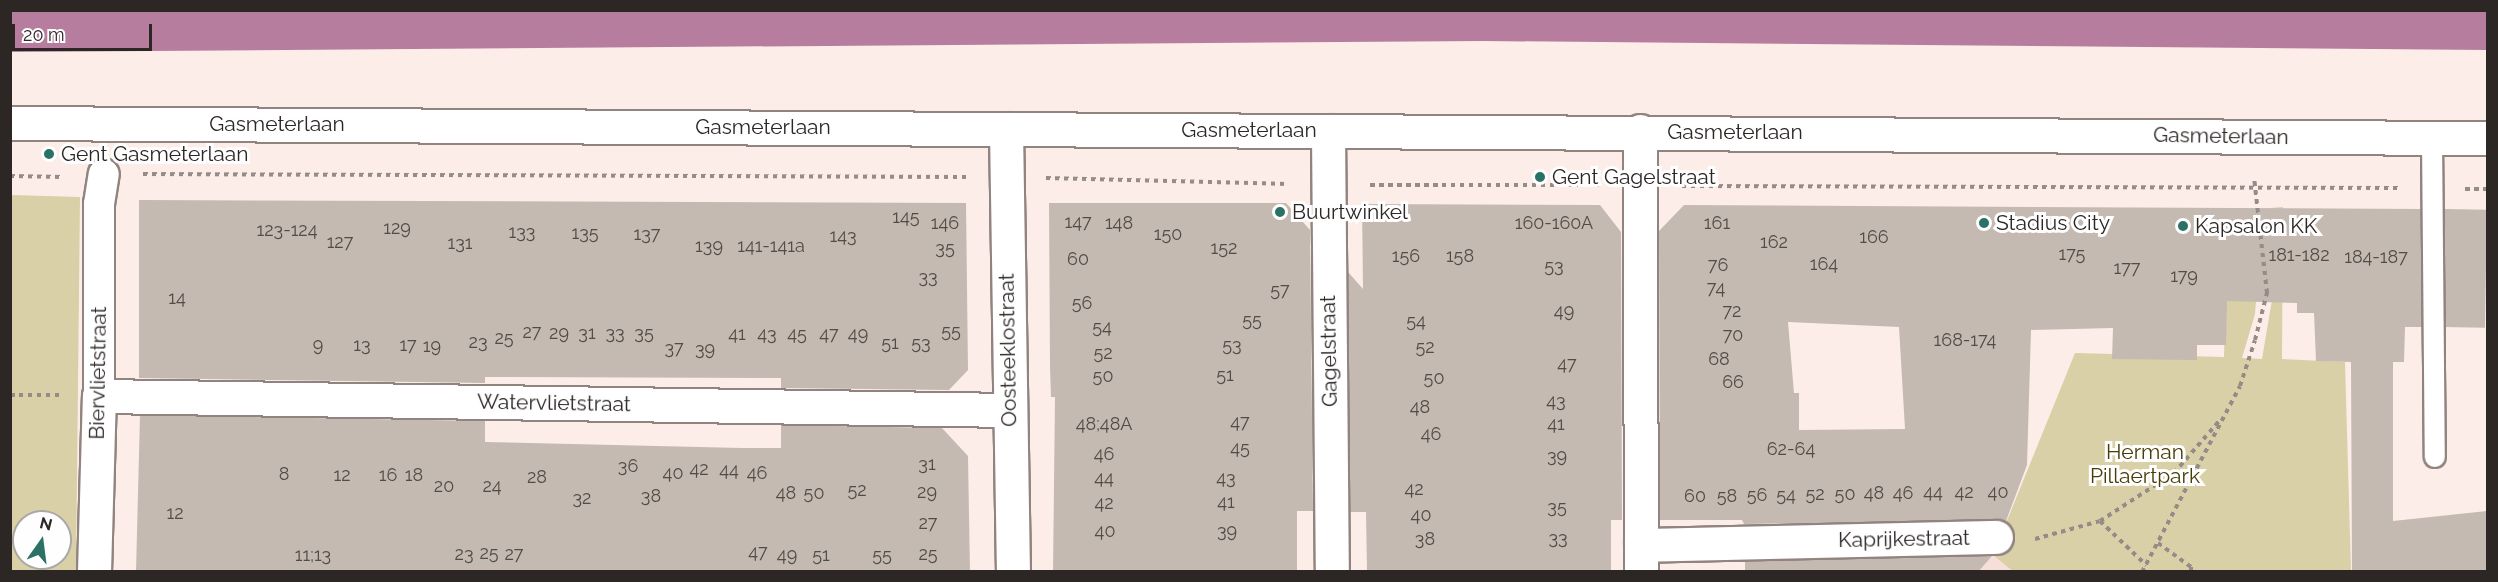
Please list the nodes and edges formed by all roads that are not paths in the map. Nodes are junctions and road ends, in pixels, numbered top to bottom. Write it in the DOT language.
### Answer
graph roads {
  1 [pos="10,123"];
  2 [pos="1006,129"];
  3 [pos="1328,131"];
  4 [pos="1640,131"];
  5 [pos="2432,138"];
  6 [pos="2487,138"];
  7 [pos="104,174"];
  8 [pos="99,396"];
  9 [pos="1008,410"];
  10 [pos="2435,457"];
  11 [pos="1996,537"];
  12 [pos="1641,558"];
  13 [pos="94,572"];
  14 [pos="1013,572"];
  15 [pos="1332,572"];
  1 -- 2 [label="street, Gasmeterlaan"];
  2 -- 3 [label="street, Gasmeterlaan"];
  2 -- 9 [label="street, Oosteeklostraat"];
  3 -- 4 [label="street, Gasmeterlaan"];
  3 -- 15 [label="street, Gagelstraat"];
  4 -- 5 [label="street, Gasmeterlaan"];
  4 -- 12 [label="street, Kaprijkestraat"];
  5 -- 6 [label="street, Gasmeterlaan"];
  5 -- 10 [label="lane"];
  7 -- 8 [label="street, Biervlietstraat"];
  8 -- 9 [label="street, Watervlietstraat"];
  8 -- 13 [label="street, Biervlietstraat"];
  9 -- 14 [label="street, Oosteeklostraat"];
  11 -- 12 [label="street, Kaprijkestraat"];
}
